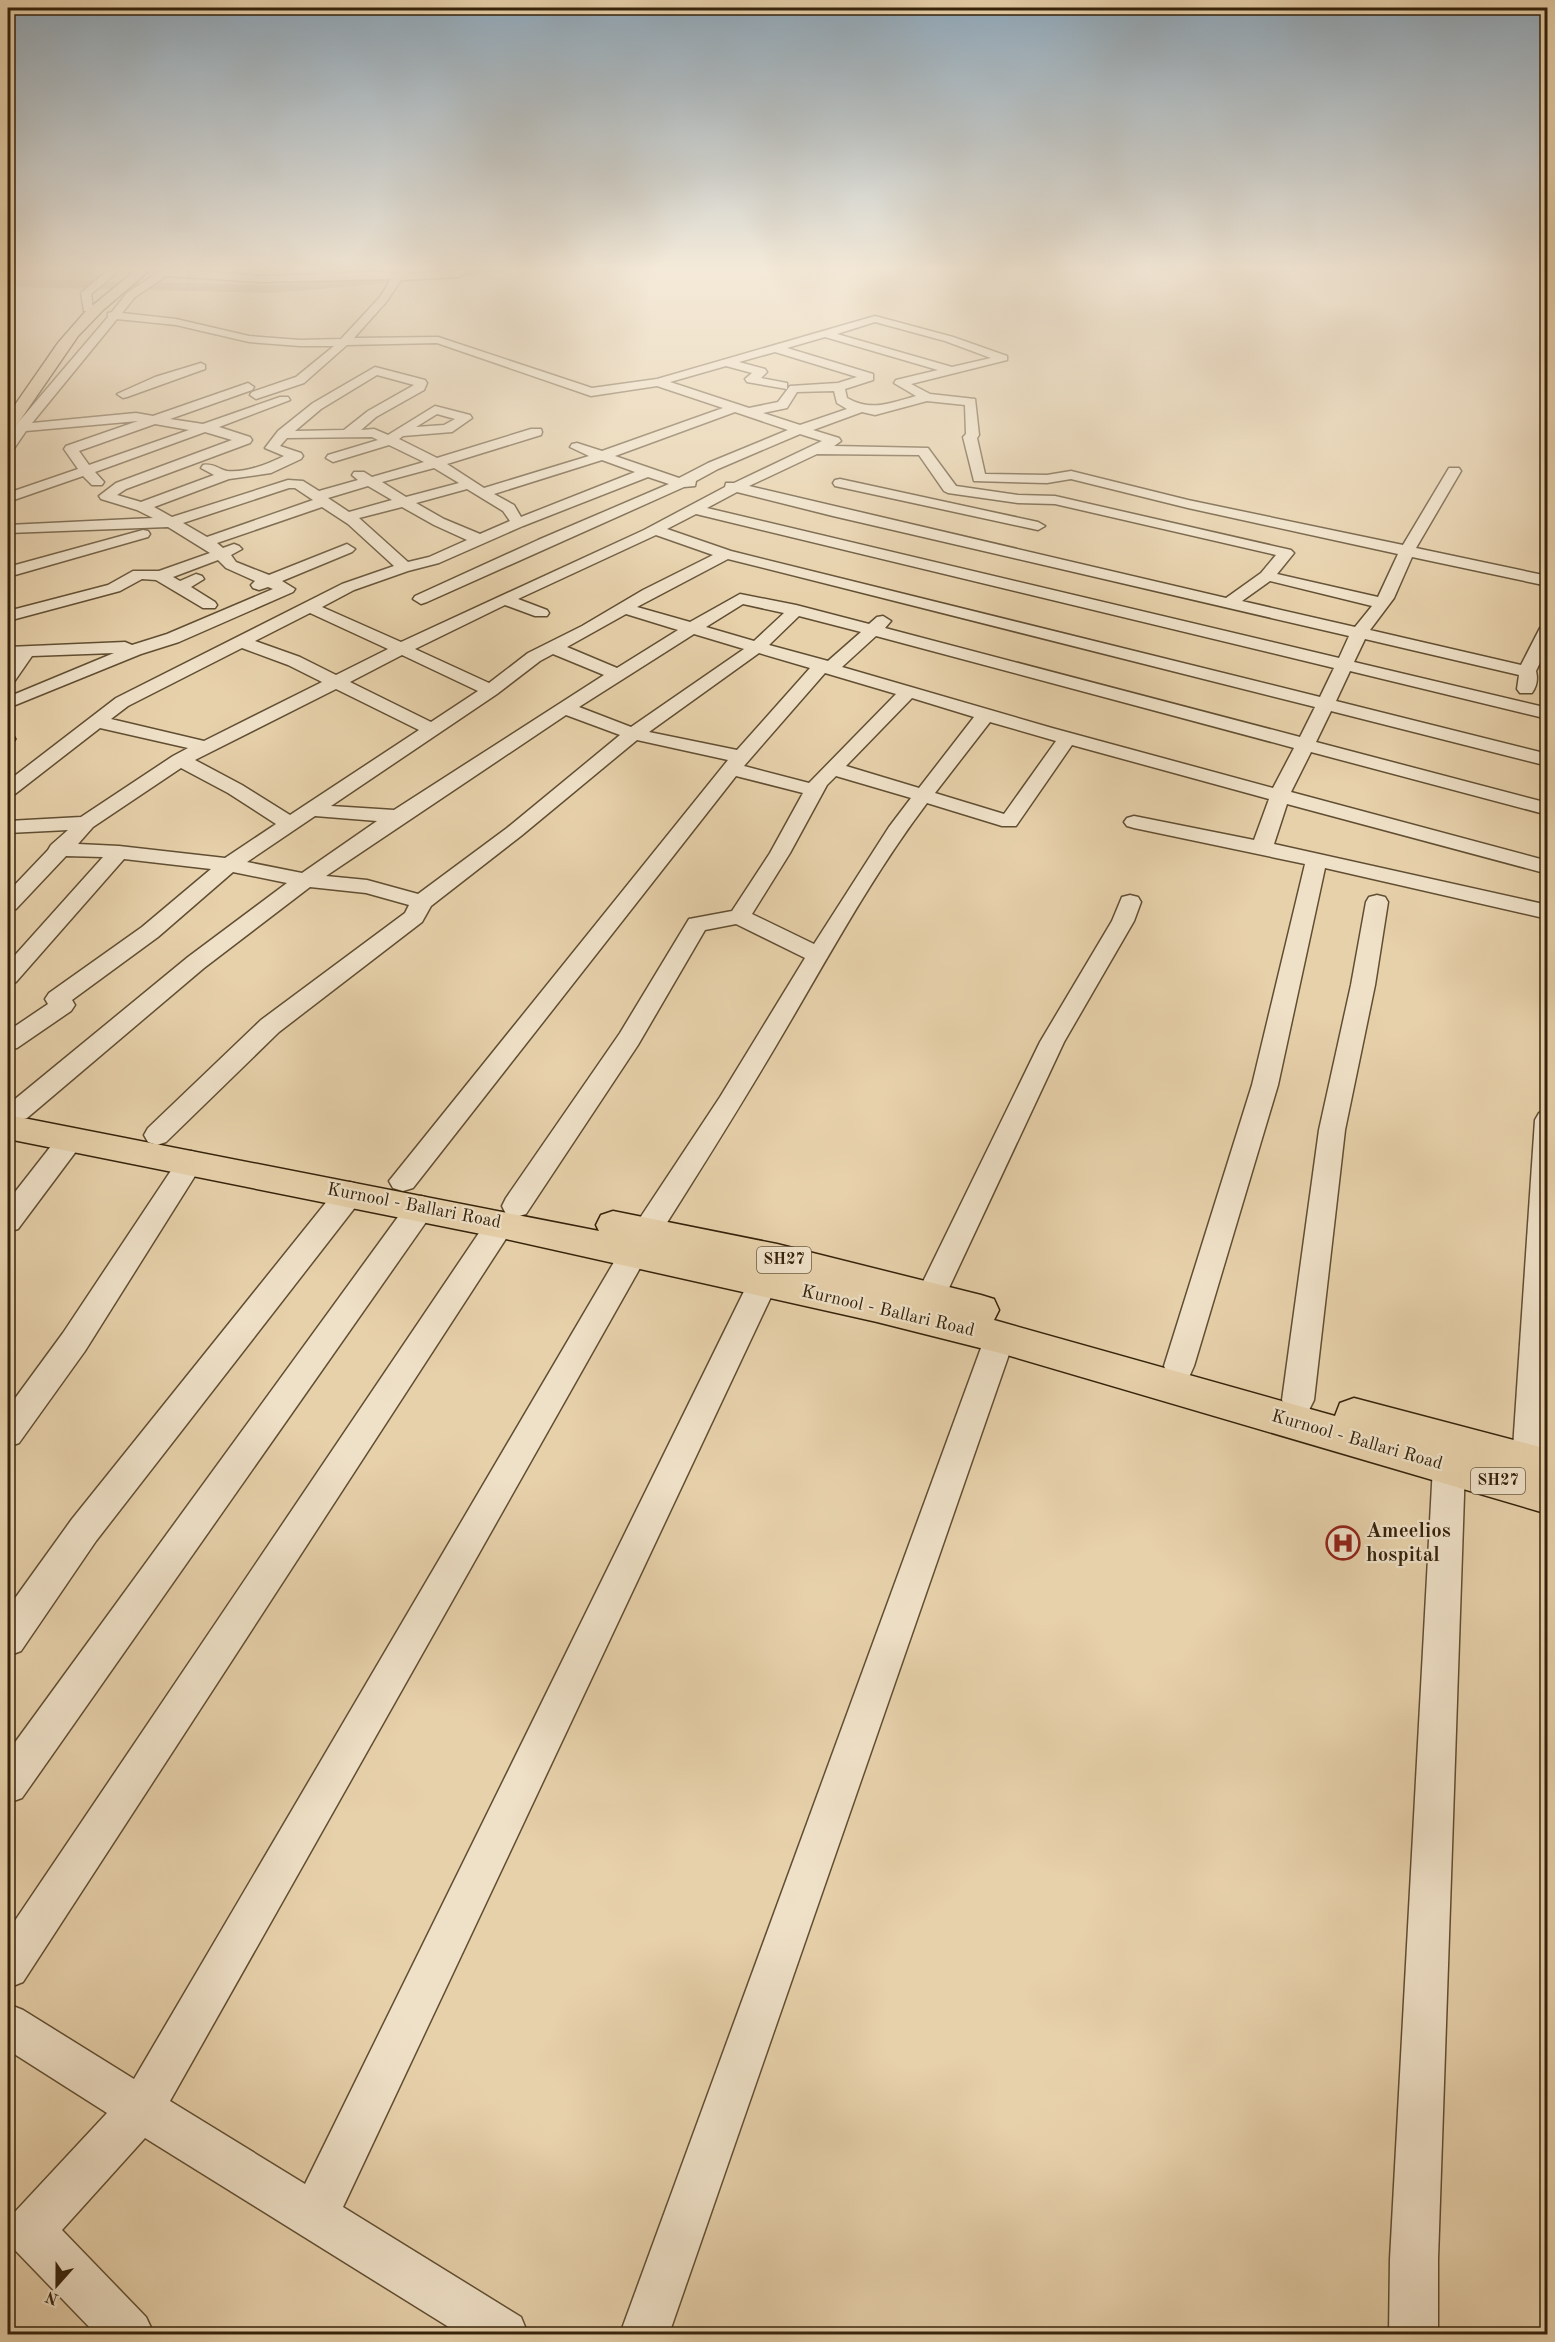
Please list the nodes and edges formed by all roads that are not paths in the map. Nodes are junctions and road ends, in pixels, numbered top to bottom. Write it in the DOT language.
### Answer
graph roads {
  1 [pos="28,378"];
  2 [pos="40,378"];
  3 [pos="63,378"];
  4 [pos="167,378"];
  5 [pos="302,378"];
  6 [pos="363,378"];
  7 [pos="405,378"];
  8 [pos="551,378"];
  9 [pos="672,378"];
  10 [pos="752,378"];
  11 [pos="865,378"];
  12 [pos="904,378"];
  13 [pos="924,378"];
  14 [pos="159,380"];
  15 [pos="232,380"];
  16 [pos="658,382"];
  17 [pos="909,382"];
  18 [pos="248,387"];
  19 [pos="788,387"];
  20 [pos="839,387"];
  21 [pos="184,388"];
  22 [pos="719,388"];
  23 [pos="262,392"];
  24 [pos="123,394"];
  25 [pos="702,397"];
  26 [pos="927,397"];
  27 [pos="284,400"];
  28 [pos="33,401"];
  29 [pos="8,406"];
  30 [pos="693,409"];
  31 [pos="857,410"];
  32 [pos="737,411"];
  33 [pos="153,418"];
  34 [pos="171,422"];
  35 [pos="514,426"];
  36 [pos="14,427"];
  37 [pos="722,427"];
  38 [pos="203,428"];
  39 [pos="799,430"];
  40 [pos="121,431"];
  41 [pos="536,432"];
  42 [pos="283,434"];
  43 [pos="347,434"];
  44 [pos="700,435"];
  45 [pos="395,436"];
  46 [pos="597,441"];
  47 [pos="163,443"];
  48 [pos="8,447"];
  49 [pos="816,450"];
  50 [pos="420,454"];
  51 [pos="602,456"];
  52 [pos="650,457"];
  53 [pos="191,461"];
  54 [pos="436,463"];
  55 [pos="630,466"];
  56 [pos="86,471"];
  57 [pos="1454,471"];
  58 [pos="647,472"];
  59 [pos="453,473"];
  60 [pos="488,474"];
  61 [pos="226,475"];
  62 [pos="361,475"];
  63 [pos="468,483"];
  64 [pos="679,483"];
  65 [pos="840,483"];
  66 [pos="738,486"];
  67 [pos="304,487"];
  68 [pos="187,490"];
  69 [pos="385,491"];
  70 [pos="483,493"];
  71 [pos="106,496"];
  72 [pos="8,498"];
  73 [pos="1018,499"];
  74 [pos="404,502"];
  75 [pos="221,506"];
  76 [pos="142,507"];
  77 [pos="333,507"];
  78 [pos="693,509"];
  79 [pos="995,516"];
  80 [pos="319,519"];
  81 [pos="518,523"];
  82 [pos="173,524"];
  83 [pos="1038,526"];
  84 [pos="8,529"];
  85 [pos="655,530"];
  86 [pos="478,539"];
  87 [pos="963,541"];
  88 [pos="206,542"];
  89 [pos="543,543"];
  90 [pos="243,546"];
  91 [pos="347,549"];
  92 [pos="1407,550"];
  93 [pos="221,554"];
  94 [pos="726,554"];
  95 [pos="589,560"];
  96 [pos="931,564"];
  97 [pos="234,566"];
  98 [pos="405,567"];
  99 [pos="490,568"];
  100 [pos="786,569"];
  101 [pos="8,572"];
  102 [pos="160,576"];
  103 [pos="1267,576"];
  104 [pos="375,578"];
  105 [pos="269,581"];
  106 [pos="1548,581"];
  107 [pos="533,586"];
  108 [pos="179,587"];
  109 [pos="761,589"];
  110 [pos="908,590"];
  111 [pos="421,599"];
  112 [pos="504,599"];
  113 [pos="1230,602"];
  114 [pos="1381,603"];
  115 [pos="208,605"];
  116 [pos="310,607"];
  117 [pos="623,608"];
  118 [pos="796,610"];
  119 [pos="189,612"];
  120 [pos="542,613"];
  121 [pos="8,616"];
  122 [pos="465,617"];
  123 [pos="692,628"];
  124 [pos="1548,628"];
  125 [pos="872,631"];
  126 [pos="1359,633"];
  127 [pos="241,642"];
  128 [pos="129,647"];
  129 [pos="757,647"];
  130 [pos="554,648"];
  131 [pos="400,649"];
  132 [pos="8,652"];
  133 [pos="26,652"];
  134 [pos="827,666"];
  135 [pos="1344,666"];
  136 [pos="1527,671"];
  137 [pos="617,674"];
  138 [pos="8,678"];
  139 [pos="336,681"];
  140 [pos="491,690"];
  141 [pos="909,691"];
  142 [pos="8,703"];
  143 [pos="1326,704"];
  144 [pos="565,708"];
  145 [pos="1521,708"];
  146 [pos="986,714"];
  147 [pos="1548,714"];
  148 [pos="96,721"];
  149 [pos="431,729"];
  150 [pos="633,734"];
  151 [pos="1067,738"];
  152 [pos="1304,745"];
  153 [pos="206,747"];
  154 [pos="180,760"];
  155 [pos="1548,760"];
  156 [pos="736,763"];
  157 [pos="832,768"];
  158 [pos="8,790"];
  159 [pos="815,790"];
  160 [pos="1280,794"];
  161 [pos="924,795"];
  162 [pos="1548,809"];
  163 [pos="311,810"];
  164 [pos="400,817"];
  165 [pos="1134,822"];
  166 [pos="86,823"];
  167 [pos="290,824"];
  168 [pos="8,827"];
  169 [pos="1262,848"];
  170 [pos="58,849"];
  171 [pos="119,852"];
  172 [pos="1316,861"];
  173 [pos="229,865"];
  174 [pos="1548,868"];
  175 [pos="306,880"];
  176 [pos="422,902"];
  177 [pos="1130,902"];
  178 [pos="1377,902"];
  179 [pos="8,903"];
  180 [pos="1548,912"];
  181 [pos="739,917"];
  182 [pos="818,955"];
  183 [pos="8,977"];
  184 [pos="8,1042"];
  185 [pos="11,1116"];
  186 [pos="1548,1120"];
  187 [pos="157,1135"];
  188 [pos="71,1139"];
  189 [pos="191,1161"];
  190 [pos="350,1193"];
  191 [pos="412,1194"];
  192 [pos="508,1214"];
  193 [pos="8,1221"];
  194 [pos="640,1242"];
  195 [pos="763,1282"];
  196 [pos="931,1296"];
  197 [pos="1000,1337"];
  198 [pos="1179,1366"];
  199 [pos="1298,1400"];
  200 [pos="8,1433"];
  201 [pos="1449,1466"];
  202 [pos="1541,1475"];
  203 [pos="8,1638"];
  204 [pos="8,1784"];
  205 [pos="8,1967"];
  206 [pos="8,2025"];
  207 [pos="141,2109"];
  208 [pos="314,2216"];
  209 [pos="129,2334"];
  210 [pos="504,2334"];
  211 [pos="644,2334"];
  212 [pos="1413,2334"];
  1 -- 29 [label="main road"];
  2 -- 28 [label="main road"];
  3 -- 28 [label="street"];
  4 -- 14 [label="street"];
  5 -- 23 [label="street"];
  6 -- 42 [label="street"];
  7 -- 43 [label="street"];
  8 -- 16 [label="street"];
  9 -- 16 [label="street"];
  10 -- 19 [label="street"];
  11 -- 20 [label="street"];
  12 -- 17 [label="street"];
  13 -- 17 [label="street"];
  14 -- 21 [label="street"];
  14 -- 24 [label="street"];
  15 -- 18 [label="street"];
  16 -- 25 [label="street"];
  17 -- 26 [label="street"];
  18 -- 23 [label="street"];
  18 -- 33 [label="street"];
  19 -- 20 [label="street"];
  19 -- 32 [label="street"];
  19 -- 32 [label="street"];
  20 -- 31 [label="street"];
  22 -- 25 [label="street"];
  23 -- 34 [label="street"];
  25 -- 32 [label="street"];
  26 -- 31 [label="street"];
  26 -- 92 [label="street"];
  27 -- 38 [label="street"];
  28 -- 36 [label="main road"];
  30 -- 32 [label="street"];
  31 -- 39 [label="street"];
  32 -- 39 [label="street"];
  32 -- 51 [label="street"];
  33 -- 34 [label="street"];
  33 -- 36 [label="street"];
  33 -- 40 [label="street"];
  34 -- 38 [label="street"];
  35 -- 50 [label="street"];
  36 -- 48 [label="street"];
  37 -- 44 [label="street"];
  38 -- 47 [label="street"];
  38 -- 53 [label="street"];
  39 -- 49 [label="street"];
  39 -- 64 [label="street"];
  40 -- 47 [label="street"];
  40 -- 56 [label="street"];
  41 -- 54 [label="street"];
  42 -- 43 [label="street"];
  42 -- 61 [label="street"];
  43 -- 45 [label="street"];
  45 -- 50 [label="street"];
  45 -- 62 [label="street"];
  46 -- 51 [label="street"];
  47 -- 53 [label="street"];
  47 -- 56 [label="street"];
  49 -- 66 [label="street"];
  49 -- 73 [label="street"];
  50 -- 54 [label="street"];
  50 -- 62 [label="street"];
  51 -- 55 [label="street"];
  51 -- 70 [label="street"];
  52 -- 55 [label="street"];
  53 -- 61 [label="street"];
  53 -- 71 [label="street"];
  54 -- 59 [label="street"];
  54 -- 62 [label="street"];
  55 -- 58 [label="street"];
  56 -- 71 [label="street"];
  56 -- 72 [label="street"];
  57 -- 92 [label="street"];
  58 -- 64 [label="street"];
  58 -- 81 [label="street"];
  59 -- 63 [label="street"];
  59 -- 69 [label="street"];
  60 -- 63 [label="street"];
  61 -- 68 [label="street"];
  62 -- 67 [label="street"];
  62 -- 69 [label="street"];
  62 -- 77 [label="street"];
  63 -- 70 [label="street"];
  63 -- 74 [label="street"];
  64 -- 66 [label="street"];
  64 -- 89 [label="street"];
  65 -- 79 [label="street"];
  66 -- 78 [label="street"];
  66 -- 87 [label="street"];
  67 -- 75 [label="street"];
  67 -- 77 [label="street"];
  68 -- 75 [label="street"];
  68 -- 76 [label="street"];
  69 -- 74 [label="street"];
  69 -- 77 [label="street"];
  70 -- 81 [label="street"];
  71 -- 76 [label="street"];
  73 -- 79 [label="street"];
  73 -- 103 [label="street"];
  74 -- 77 [label="street"];
  74 -- 86 [label="street"];
  75 -- 82 [label="street"];
  76 -- 82 [label="street"];
  77 -- 80 [label="street"];
  77 -- 88 [label="street"];
  77 -- 98 [label="street"];
  78 -- 85 [label="street"];
  78 -- 96 [label="street"];
  79 -- 83 [label="street"];
  79 -- 87 [label="street"];
  81 -- 86 [label="street"];
  82 -- 84 [label="street"];
  82 -- 88 [label="street"];
  82 -- 101 [label="street"];
  85 -- 94 [label="street"];
  85 -- 95 [label="street"];
  86 -- 98 [label="street"];
  87 -- 96 [label="street"];
  87 -- 113 [label="street"];
  88 -- 93 [label="street"];
  89 -- 95 [label="street"];
  89 -- 99 [label="street"];
  90 -- 93 [label="street"];
  91 -- 105 [label="street"];
  92 -- 106 [label="street"];
  92 -- 114 [label="street"];
  93 -- 97 [label="street"];
  93 -- 102 [label="street"];
  94 -- 100 [label="street"];
  94 -- 117 [label="street"];
  95 -- 107 [label="street"];
  96 -- 110 [label="street"];
  96 -- 135 [label="street"];
  97 -- 105 [label="street"];
  97 -- 108 [label="street"];
  98 -- 104 [label="street"];
  99 -- 107 [label="street"];
  99 -- 111 [label="street"];
  100 -- 109 [label="street"];
  100 -- 110 [label="street"];
  102 -- 108 [label="street"];
  102 -- 121 [label="street"];
  103 -- 113 [label="street"];
  103 -- 114 [label="street"];
  104 -- 111 [label="street"];
  104 -- 116 [label="street"];
  105 -- 115 [label="street"];
  105 -- 128 [label="street"];
  107 -- 112 [label="street"];
  108 -- 115 [label="street"];
  109 -- 118 [label="street"];
  109 -- 123 [label="street"];
  110 -- 125 [label="street"];
  110 -- 143 [label="street"];
  111 -- 122 [label="street"];
  112 -- 120 [label="street"];
  112 -- 122 [label="street"];
  113 -- 126 [label="street"];
  114 -- 126 [label="street"];
  115 -- 119 [label="street"];
  116 -- 127 [label="street"];
  116 -- 131 [label="street"];
  117 -- 123 [label="street"];
  117 -- 130 [label="street"];
  118 -- 125 [label="street"];
  118 -- 129 [label="street"];
  122 -- 131 [label="street"];
  123 -- 129 [label="street"];
  123 -- 137 [label="street"];
  124 -- 136 [label="street"];
  125 -- 134 [label="street"];
  125 -- 152 [label="street"];
  126 -- 135 [label="street"];
  126 -- 136 [label="street"];
  127 -- 139 [label="street"];
  127 -- 148 [label="street"];
  128 -- 133 [label="street"];
  128 -- 142 [label="street"];
  129 -- 134 [label="street"];
  129 -- 150 [label="street"];
  130 -- 137 [label="street"];
  130 -- 140 [label="street"];
  131 -- 139 [label="street"];
  131 -- 140 [label="street"];
  132 -- 133 [label="street"];
  133 -- 138 [label="street"];
  134 -- 141 [label="street"];
  134 -- 156 [label="street"];
  135 -- 143 [label="street"];
  135 -- 145 [label="street"];
  136 -- 145 [label="street"];
  137 -- 144 [label="street"];
  139 -- 149 [label="street"];
  139 -- 153 [label="street"];
  140 -- 149 [label="street"];
  141 -- 146 [label="street"];
  141 -- 157 [label="street"];
  143 -- 152 [label="street"];
  143 -- 155 [label="street"];
  144 -- 150 [label="street"];
  144 -- 164 [label="street"];
  145 -- 147 [label="street"];
  146 -- 151 [label="street"];
  146 -- 161 [label="street"];
  148 -- 153 [label="street"];
  148 -- 158 [label="street"];
  149 -- 163 [label="street"];
  150 -- 156 [label="street"];
  150 -- 176 [label="street"];
  151 -- 160 [label="street"];
  151 -- 161 [label="street"];
  152 -- 160 [label="street"];
  152 -- 162 [label="street"];
  153 -- 154 [label="street"];
  154 -- 166 [label="street"];
  154 -- 167 [label="street"];
  156 -- 159 [label="street"];
  156 -- 191 [label="street"];
  157 -- 159 [label="street"];
  157 -- 161 [label="street"];
  159 -- 181 [label="street"];
  160 -- 169 [label="street"];
  160 -- 174 [label="street"];
  161 -- 182 [label="street"];
  163 -- 164 [label="street"];
  163 -- 167 [label="street"];
  164 -- 175 [label="street"];
  165 -- 169 [label="street"];
  166 -- 168 [label="street"];
  166 -- 170 [label="street"];
  167 -- 173 [label="street"];
  169 -- 172 [label="street"];
  170 -- 171 [label="street"];
  170 -- 179 [label="street"];
  171 -- 173 [label="street"];
  171 -- 183 [label="street"];
  172 -- 180 [label="street"];
  172 -- 198 [label="street"];
  173 -- 175 [label="street"];
  173 -- 184 [label="street"];
  175 -- 176 [label="street"];
  175 -- 185 [label="street"];
  176 -- 187 [label="street"];
  177 -- 196 [label="street"];
  178 -- 199 [label="street"];
  181 -- 182 [label="street"];
  181 -- 192 [label="street"];
  182 -- 194 [label="street"];
  185 -- 187 [label="main road, Kurnool - Ballari Road / SH27"];
  185 -- 188 [label="main road, Kurnool - Ballari Road / SH27"];
  186 -- 202 [label="street"];
  187 -- 191 [label="main road, Kurnool - Ballari Road / SH27"];
  188 -- 189 [label="main road, Kurnool - Ballari Road / SH27"];
  188 -- 193 [label="street"];
  189 -- 190 [label="main road, Kurnool - Ballari Road / SH27"];
  189 -- 200 [label="street"];
  190 -- 191 [label="main road, Kurnool - Ballari Road / SH27"];
  190 -- 203 [label="street"];
  191 -- 192 [label="main road, Kurnool - Ballari Road / SH27"];
  191 -- 204 [label="street"];
  192 -- 194 [label="main road, Kurnool - Ballari Road / SH27"];
  192 -- 205 [label="street"];
  194 -- 195 [label="main road, Kurnool - Ballari Road / SH27"];
  194 -- 196 [label="main road, Kurnool - Ballari Road / SH27"];
  194 -- 207 [label="street"];
  195 -- 197 [label="main road, Kurnool - Ballari Road / SH27"];
  195 -- 208 [label="street"];
  196 -- 198 [label="main road, Kurnool - Ballari Road / SH27"];
  197 -- 201 [label="main road, Kurnool - Ballari Road / SH27"];
  197 -- 211 [label="street"];
  198 -- 199 [label="main road, Kurnool - Ballari Road / SH27"];
  199 -- 202 [label="main road, Kurnool - Ballari Road / SH27"];
  201 -- 202 [label="main road, Kurnool - Ballari Road / SH27"];
  201 -- 212 [label="street"];
  206 -- 207 [label="street"];
  207 -- 208 [label="street"];
  207 -- 209 [label="street"];
  208 -- 210 [label="street"];
}
